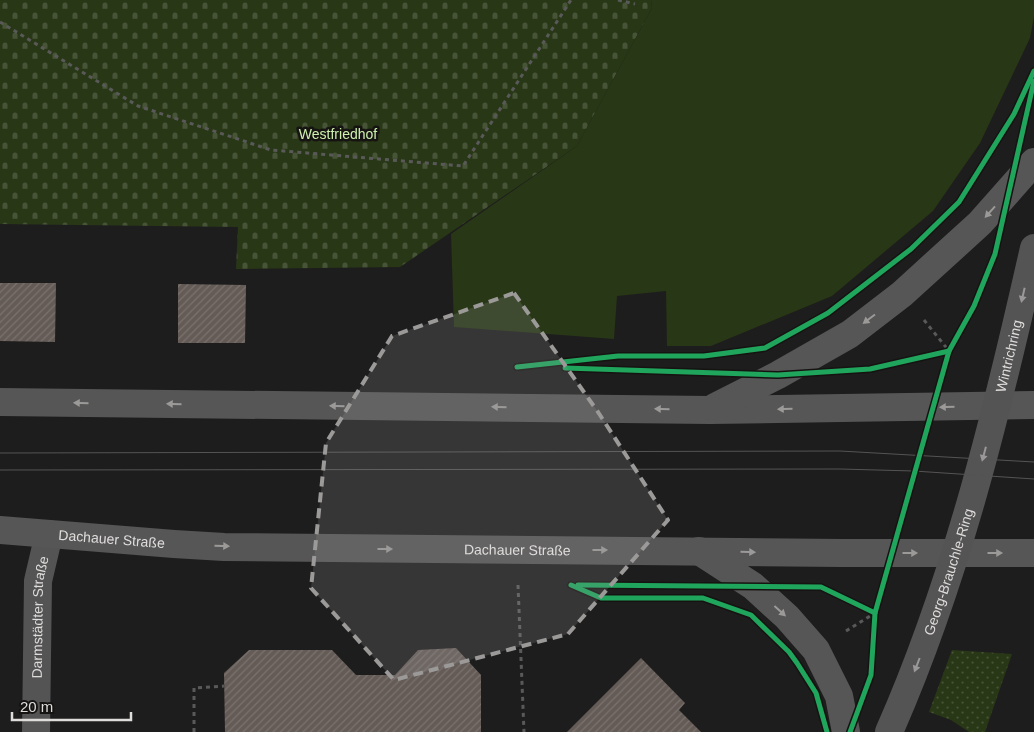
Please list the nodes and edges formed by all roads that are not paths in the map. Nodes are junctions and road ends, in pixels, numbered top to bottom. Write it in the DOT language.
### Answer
graph roads {
  1 [pos="1034,162"];
  2 [pos="1034,248"];
  3 [pos="0,402"];
  4 [pos="1034,405"];
  5 [pos="996,406"];
  6 [pos="710,410"];
  7 [pos="0,530"];
  8 [pos="49,534"];
  9 [pos="699,551"];
  10 [pos="956,553"];
  11 [pos="1034,553"];
  12 [pos="36,732"];
  13 [pos="846,732"];
  14 [pos="889,732"];
  1 -- 6 [label="main road, one-way"];
  2 -- 5 [label="main road, Wintrichring, one-way"];
  6 -- 3 [label="main road, one-way"];
  4 -- 5 [label="main road"];
  5 -- 6 [label="main road, one-way"];
  5 -- 10 [label="main road, Georg-Brauchle-Ring, one-way"];
  7 -- 8 [label="main road, Dachauer Straße"];
  8 -- 9 [label="main road, Dachauer Straße, one-way"];
  8 -- 12 [label="street, Darmstädter Straße"];
  9 -- 10 [label="main road, Dachauer Straße, one-way"];
  9 -- 13 [label="main road, one-way"];
  10 -- 11 [label="main road, Dachauer Straße, one-way"];
  10 -- 14 [label="main road, Georg-Brauchle-Ring, one-way"];
}
